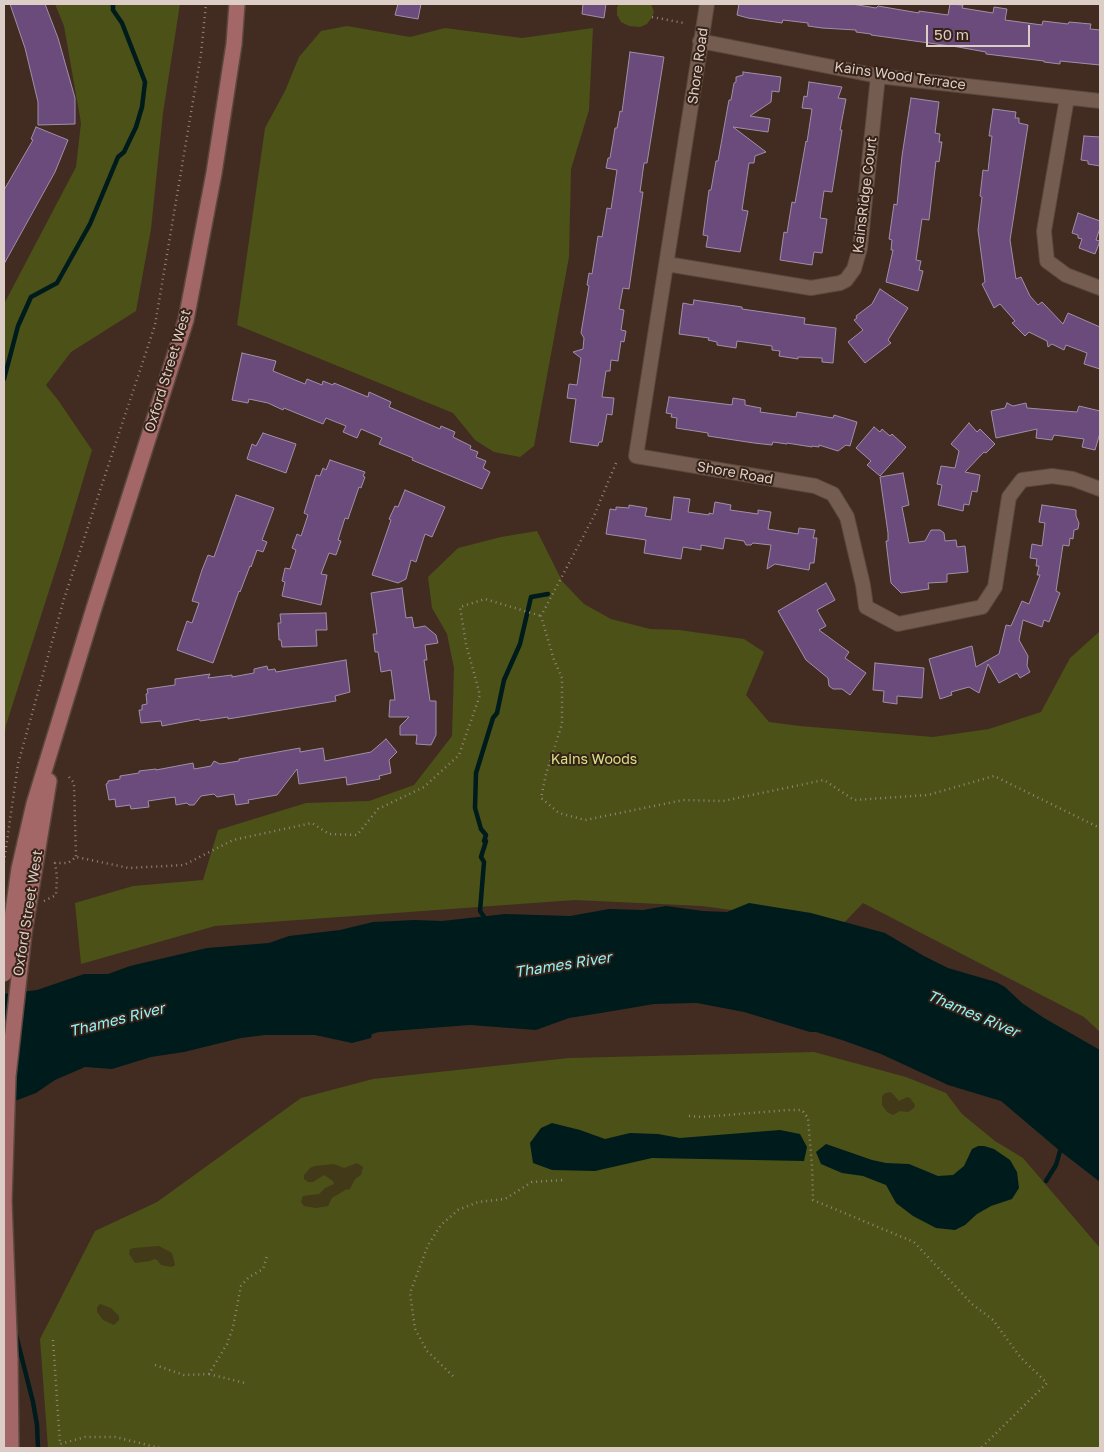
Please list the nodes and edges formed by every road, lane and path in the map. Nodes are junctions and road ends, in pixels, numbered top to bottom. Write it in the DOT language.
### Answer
graph roads {
  1 [pos="206,4"];
  2 [pos="237,4"];
  3 [pos="707,4"];
  4 [pos="652,17"];
  5 [pos="684,23"];
  6 [pos="700,41"];
  7 [pos="878,76"];
  8 [pos="1067,98"];
  9 [pos="1100,101"];
  10 [pos="667,264"];
  11 [pos="1100,288"];
  12 [pos="616,463"];
  13 [pos="1100,489"];
  14 [pos="540,616"];
  15 [pos="69,777"];
  16 [pos="1100,828"];
  17 [pos="4,852"];
  18 [pos="76,857"];
  19 [pos="4,862"];
  20 [pos="27,871"];
  21 [pos="56,894"];
  22 [pos="4,974"];
  23 [pos="689,1116"];
  24 [pos="564,1180"];
  25 [pos="266,1256"];
  26 [pos="53,1340"];
  27 [pos="155,1365"];
  28 [pos="209,1374"];
  29 [pos="453,1376"];
  30 [pos="245,1382"];
  31 [pos="4,1396"];
  32 [pos="10,1429"];
  33 [pos="60,1444"];
  34 [pos="11,1448"];
  35 [pos="62,1448"];
  36 [pos="160,1448"];
  37 [pos="982,1448"];
  1 -- 17 [label="path"];
  2 -- 20 [label="main road, Oxford Street West"];
  3 -- 6 [label="street, Shore Road"];
  4 -- 5 [label="path"];
  6 -- 7 [label="street, Kains Wood Terrace"];
  6 -- 10 [label="street, Shore Road"];
  7 -- 8 [label="street, Kains Wood Terrace"];
  7 -- 10 [label="street, KainsRidge Court"];
  8 -- 9 [label="street, Kains Wood Terrace"];
  8 -- 11 [label="street"];
  10 -- 13 [label="street, Shore Road"];
  12 -- 14 [label="path"];
  14 -- 16 [label="path"];
  14 -- 18 [label="path"];
  15 -- 18 [label="path"];
  17 -- 19 [label="path"];
  18 -- 21 [label="path"];
  20 -- 22 [label="main road, Oxford Street West, bridge"];
  20 -- 32 [label="main road, Oxford Street West, bridge"];
  23 -- 37 [label="path"];
  24 -- 29 [label="path"];
  25 -- 28 [label="path"];
  26 -- 33 [label="path"];
  27 -- 28 [label="path"];
  28 -- 30 [label="path"];
  31 -- 32 [label="main road, Oxford Street West"];
  32 -- 34 [label="main road, Oxford Street West"];
  33 -- 35 [label="path"];
  33 -- 36 [label="path"];
}
